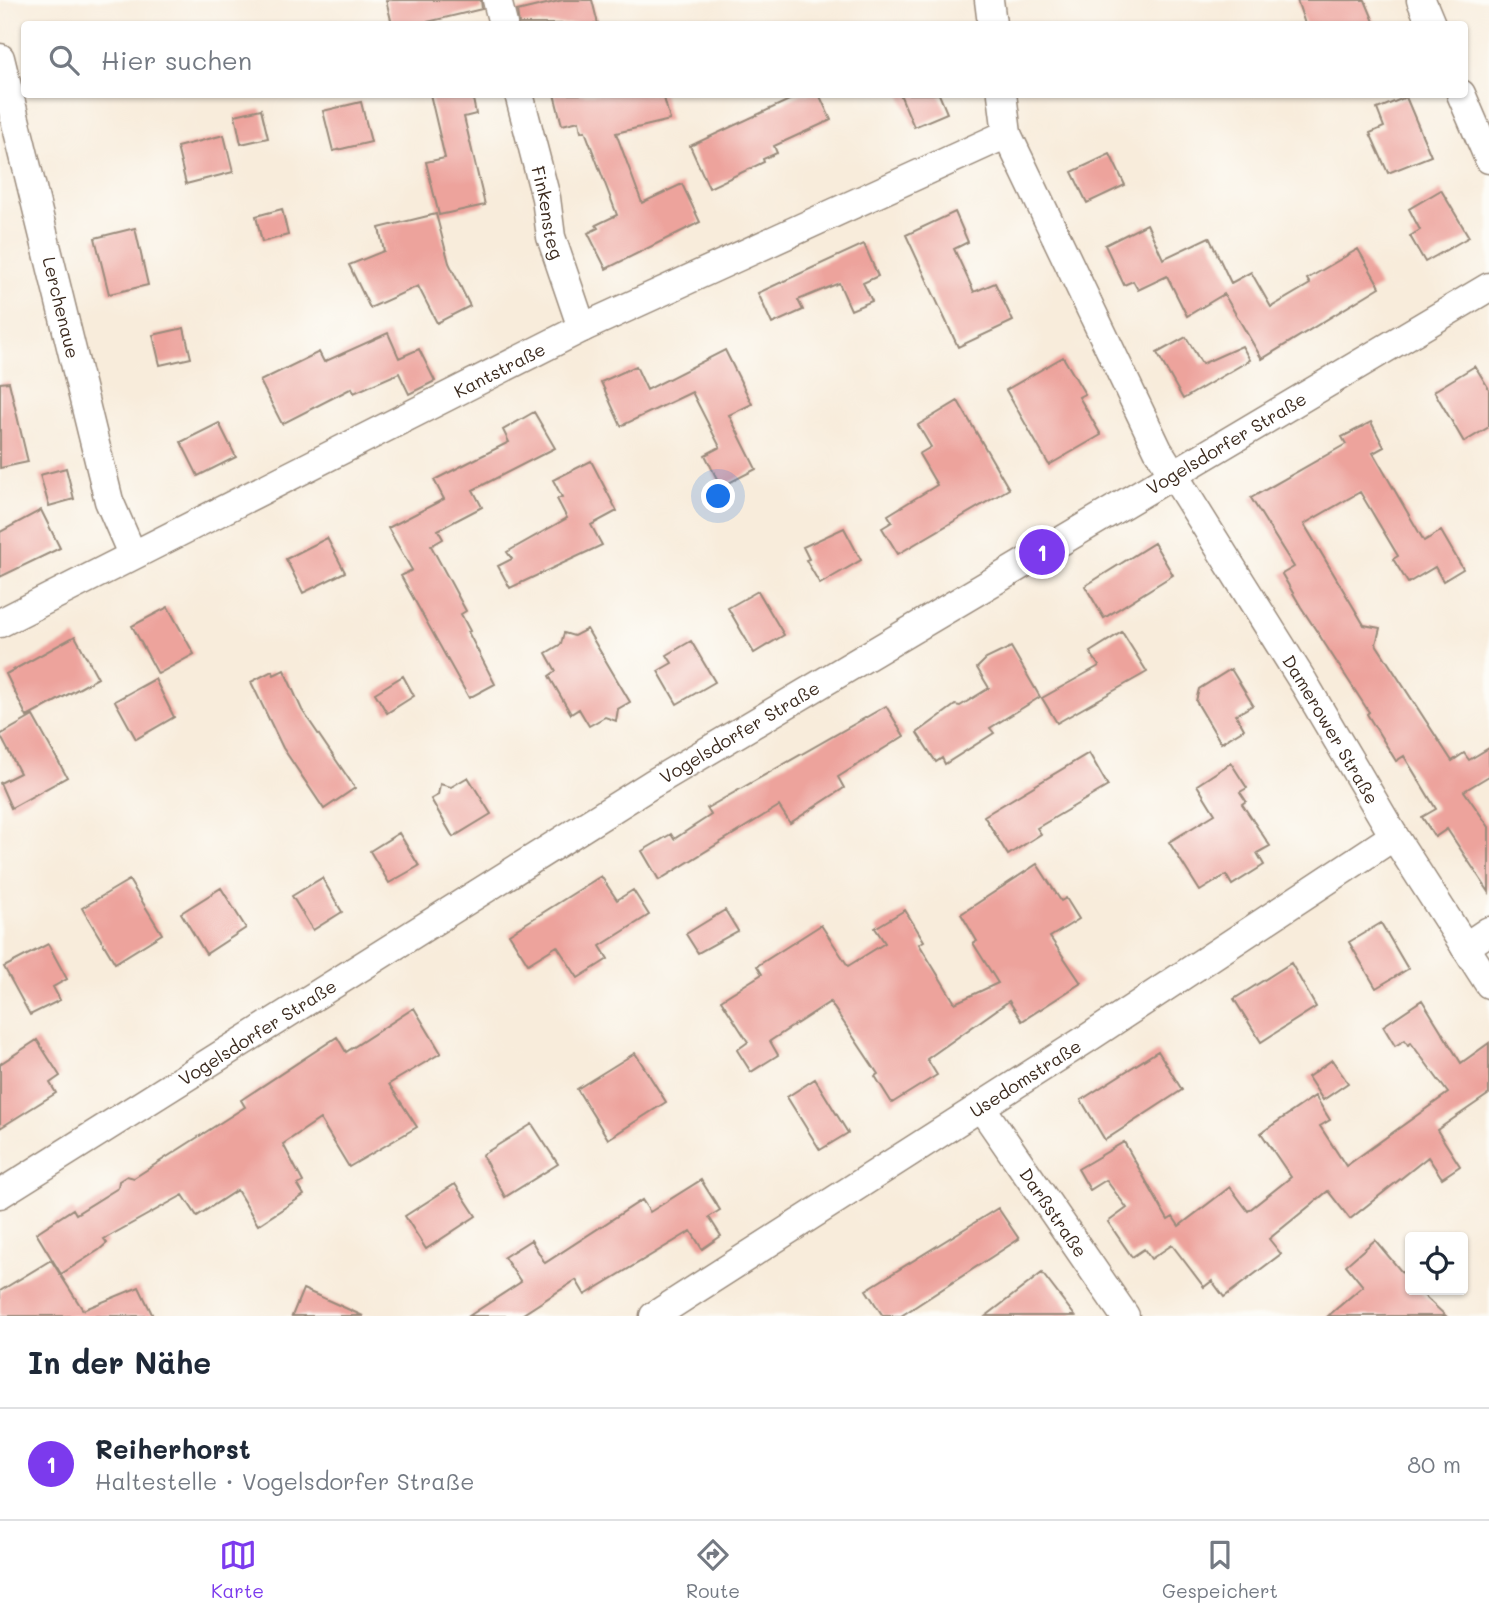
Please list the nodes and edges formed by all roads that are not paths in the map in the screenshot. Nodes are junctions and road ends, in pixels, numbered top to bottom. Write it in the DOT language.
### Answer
graph roads {
  1 [pos="497,0"];
  2 [pos="989,0"];
  3 [pos="1421,0"];
  4 [pos="502,21"];
  5 [pos="992,21"];
  6 [pos="1430,21"];
  7 [pos="0,58"];
  8 [pos="520,98"];
  9 [pos="1002,98"];
  10 [pos="1463,98"];
  11 [pos="1007,134"];
  12 [pos="1489,159"];
  13 [pos="1489,287"];
  14 [pos="582,328"];
  15 [pos="1173,474"];
  16 [pos="132,554"];
  17 [pos="0,623"];
  18 [pos="1394,836"];
  19 [pos="1489,931"];
  20 [pos="1465,947"];
  21 [pos="1489,984"];
  22 [pos="981,1107"];
  23 [pos="0,1194"];
  24 [pos="654,1316"];
  25 [pos="1125,1316"];
  1 -- 4 [label="street"];
  2 -- 5 [label="street"];
  3 -- 6 [label="street"];
  7 -- 16 [label="street, Lerchenaue"];
  8 -- 14 [label="street, Finkensteg"];
  9 -- 11 [label="street, Damerower Straße"];
  10 -- 12 [label="street"];
  11 -- 14 [label="street, Kantstraße"];
  11 -- 15 [label="street, Damerower Straße"];
  13 -- 15 [label="street, Vogelsdorfer Straße"];
  14 -- 16 [label="street, Kantstraße"];
  15 -- 18 [label="street, Damerower Straße"];
  15 -- 23 [label="street, Vogelsdorfer Straße"];
  16 -- 17 [label="street, Kantstraße"];
  18 -- 20 [label="street, Damerower Straße"];
  18 -- 22 [label="street, Usedomstraße"];
  19 -- 20 [label="street"];
  20 -- 21 [label="street, Damerower Straße"];
  22 -- 24 [label="street, Usedomstraße"];
  22 -- 25 [label="street, Darßstraße"];
}
